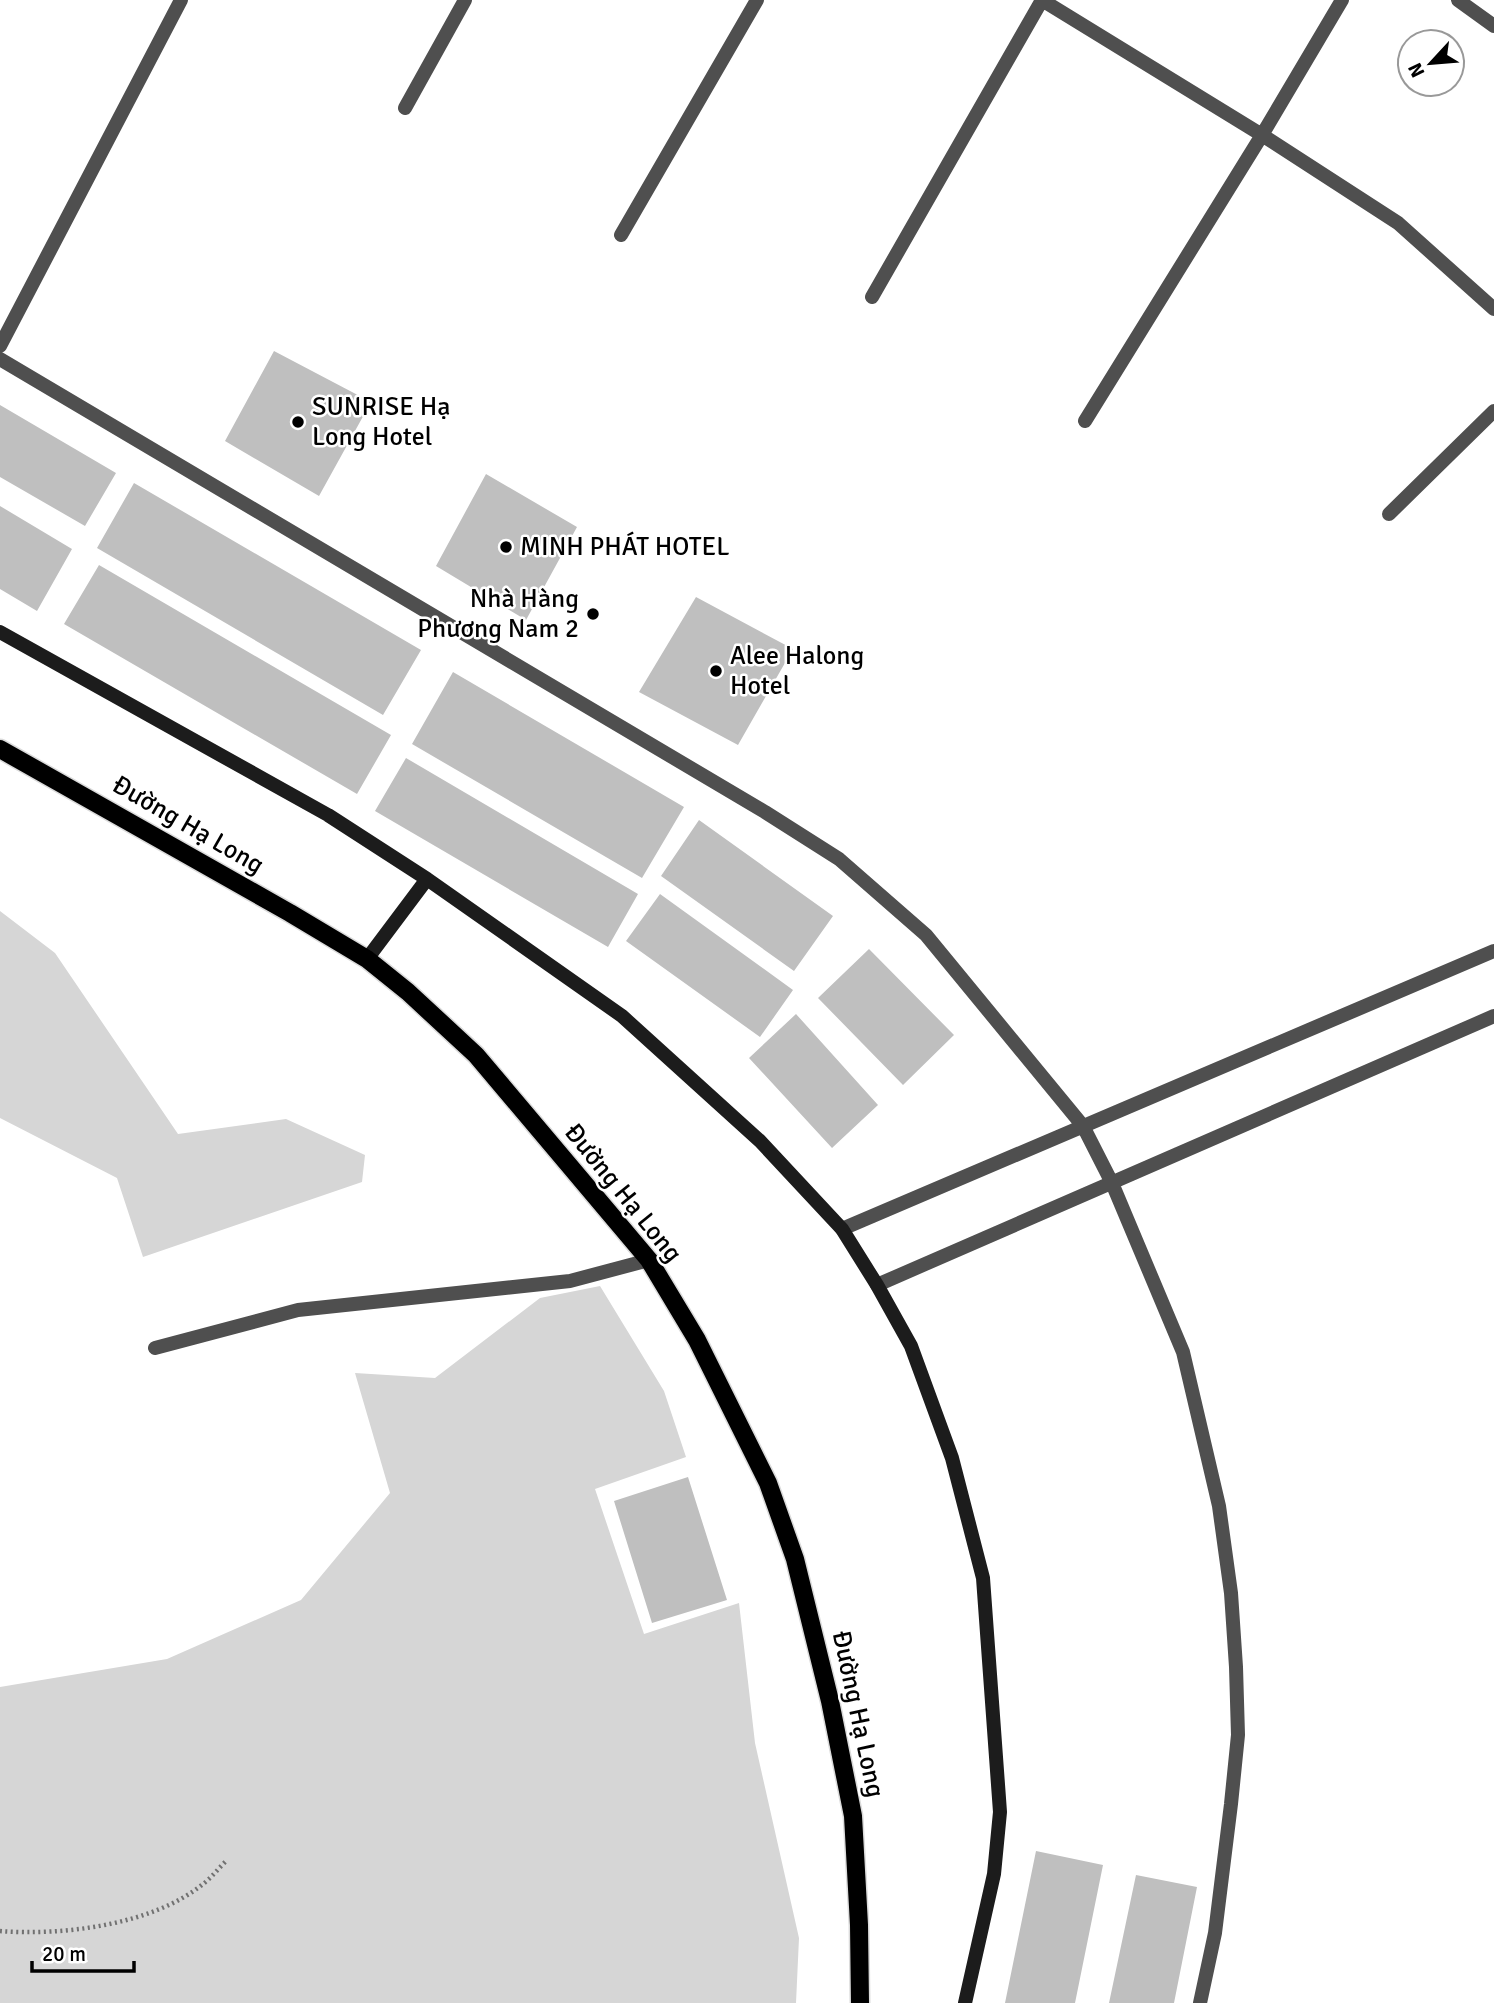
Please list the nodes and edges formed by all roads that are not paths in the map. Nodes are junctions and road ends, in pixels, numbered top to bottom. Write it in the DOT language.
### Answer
graph roads {
  1 [pos="181,0"];
  2 [pos="465,0"];
  3 [pos="757,0"];
  4 [pos="1042,0"];
  5 [pos="1342,0"];
  6 [pos="1458,0"];
  7 [pos="1494,26"];
  8 [pos="405,108"];
  9 [pos="1262,135"];
  10 [pos="621,235"];
  11 [pos="872,297"];
  12 [pos="1494,309"];
  13 [pos="0,345"];
  14 [pos="0,359"];
  15 [pos="1494,411"];
  16 [pos="1084,421"];
  17 [pos="1389,514"];
  18 [pos="0,632"];
  19 [pos="0,749"];
  20 [pos="426,879"];
  21 [pos="1494,951"];
  22 [pos="367,960"];
  23 [pos="1494,1016"];
  24 [pos="1083,1126"];
  25 [pos="1112,1183"];
  26 [pos="842,1229"];
  27 [pos="649,1260"];
  28 [pos="877,1284"];
  29 [pos="155,1348"];
  30 [pos="860,2003"];
  31 [pos="965,2003"];
  32 [pos="1200,2003"];
  1 -- 13 [label="street"];
  2 -- 8 [label="street"];
  3 -- 10 [label="street"];
  4 -- 9 [label="street"];
  4 -- 11 [label="street"];
  5 -- 9 [label="street"];
  6 -- 7 [label="street"];
  9 -- 12 [label="street"];
  9 -- 16 [label="street"];
  14 -- 24 [label="street"];
  15 -- 17 [label="street"];
  18 -- 20 [label="street"];
  19 -- 22 [label="main road, Đường Hạ Long"];
  20 -- 22 [label="street"];
  20 -- 26 [label="street"];
  21 -- 24 [label="street"];
  22 -- 27 [label="main road, Đường Hạ Long"];
  23 -- 25 [label="street"];
  24 -- 25 [label="street"];
  24 -- 26 [label="street"];
  25 -- 28 [label="street"];
  25 -- 32 [label="street"];
  26 -- 28 [label="street"];
  27 -- 29 [label="street"];
  27 -- 30 [label="main road, Đường Hạ Long"];
  28 -- 31 [label="street"];
}
